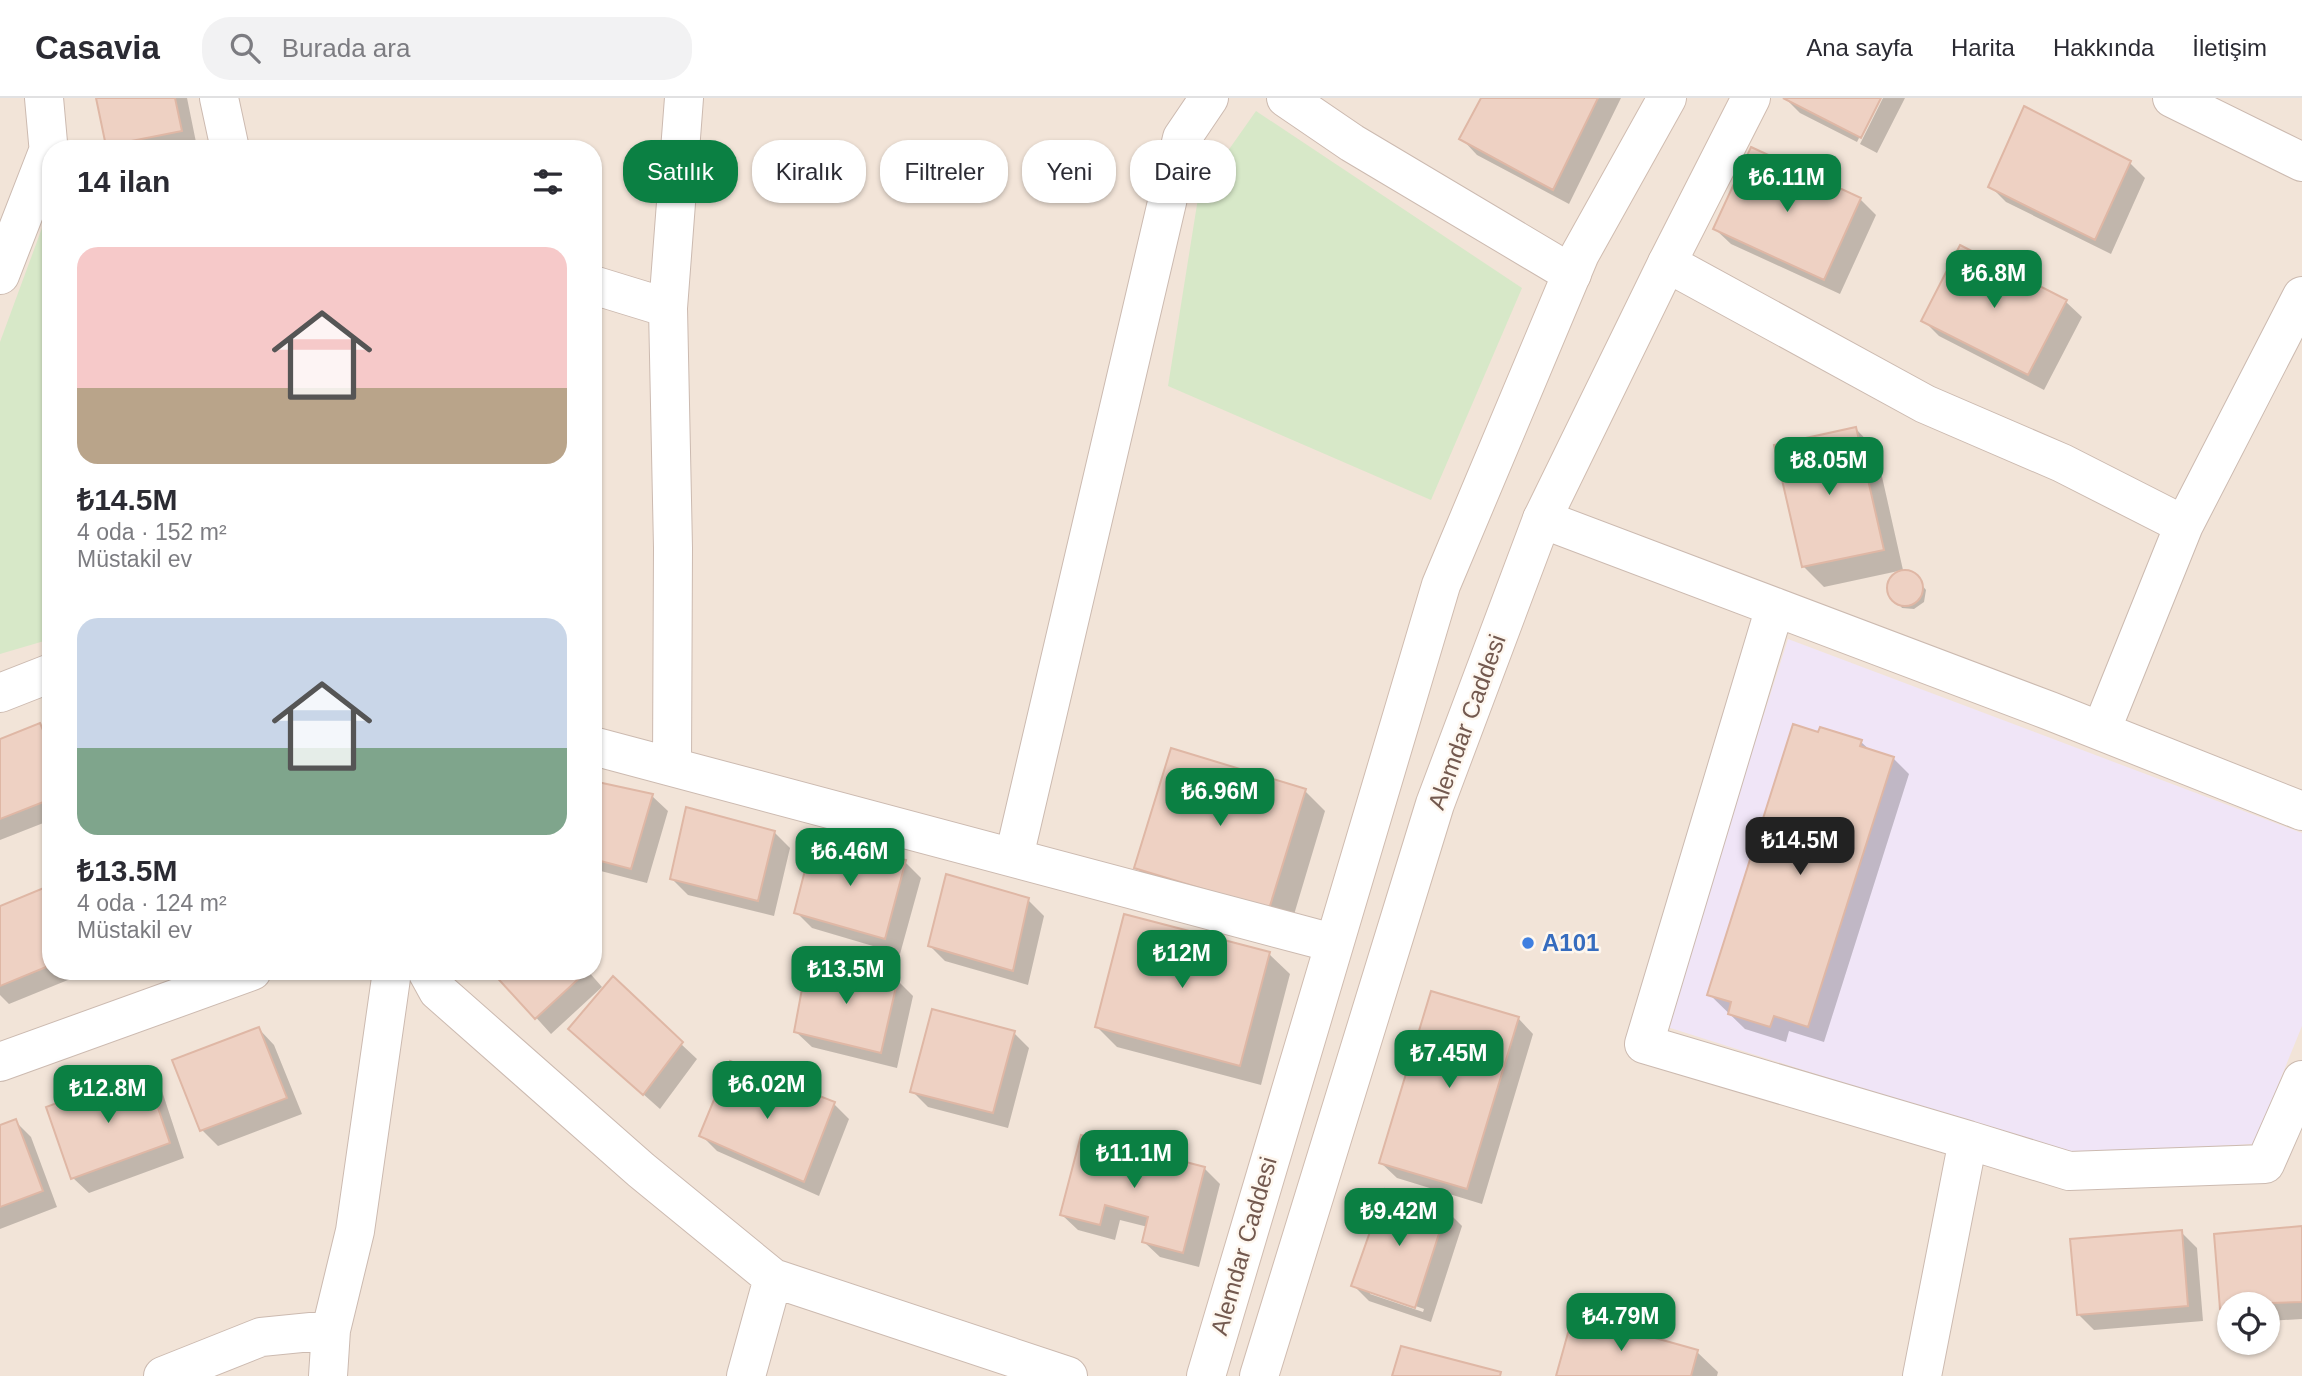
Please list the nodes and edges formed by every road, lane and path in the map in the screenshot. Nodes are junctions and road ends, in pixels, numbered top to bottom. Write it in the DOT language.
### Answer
graph roads {
  1 [pos="44,98"];
  2 [pos="219,98"];
  3 [pos="684,98"];
  4 [pos="1209,98"];
  5 [pos="1286,98"];
  6 [pos="1667,98"];
  7 [pos="1751,98"];
  8 [pos="2172,98"];
  9 [pos="47,140"];
  10 [pos="228,140"];
  11 [pos="2302,162"];
  12 [pos="42,181"];
  13 [pos="1667,263"];
  14 [pos="1572,274"];
  15 [pos="0,275"];
  16 [pos="602,288"];
  17 [pos="2302,296"];
  18 [pos="667,308"];
  19 [pos="1542,519"];
  20 [pos="2184,524"];
  21 [pos="1775,607"];
  22 [pos="42,677"];
  23 [pos="0,693"];
  24 [pos="2101,731"];
  25 [pos="602,748"];
  26 [pos="672,766"];
  27 [pos="2302,811"];
  28 [pos="1014,858"];
  29 [pos="1333,943"];
  30 [pos="227,980"];
  31 [pos="391,980"];
  32 [pos="432,980"];
  33 [pos="0,1062"];
  34 [pos="2302,1080"];
  35 [pos="1968,1140"];
  36 [pos="773,1278"];
  37 [pos="331,1330"];
  38 [pos="163,1376"];
  39 [pos="328,1376"];
  40 [pos="746,1376"];
  41 [pos="1068,1376"];
  42 [pos="1206,1376"];
  43 [pos="1259,1376"];
  44 [pos="1922,1376"];
  1 -- 9 [label="street"];
  2 -- 10 [label="street"];
  3 -- 18 [label="street"];
  4 -- 28 [label="street"];
  5 -- 14 [label="street"];
  6 -- 14 [label="street, Alemdar Caddesi"];
  7 -- 13 [label="street, Alemdar Caddesi"];
  8 -- 11 [label="street"];
  12 -- 15 [label="street"];
  13 -- 19 [label="street, Alemdar Caddesi"];
  13 -- 20 [label="street"];
  14 -- 29 [label="street, Alemdar Caddesi"];
  16 -- 18 [label="street"];
  17 -- 20 [label="street"];
  18 -- 26 [label="street"];
  19 -- 21 [label="street"];
  19 -- 43 [label="street, Alemdar Caddesi"];
  20 -- 24 [label="street"];
  21 -- 24 [label="street"];
  21 -- 35 [label="street"];
  22 -- 23 [label="street"];
  24 -- 27 [label="street"];
  25 -- 26 [label="street"];
  26 -- 28 [label="street"];
  28 -- 29 [label="street"];
  29 -- 42 [label="street, Alemdar Caddesi"];
  30 -- 33 [label="street"];
  31 -- 37 [label="street"];
  32 -- 36 [label="street"];
  34 -- 35 [label="street"];
  35 -- 44 [label="street"];
  36 -- 40 [label="street"];
  36 -- 41 [label="street"];
  37 -- 38 [label="street"];
  37 -- 39 [label="street"];
}
